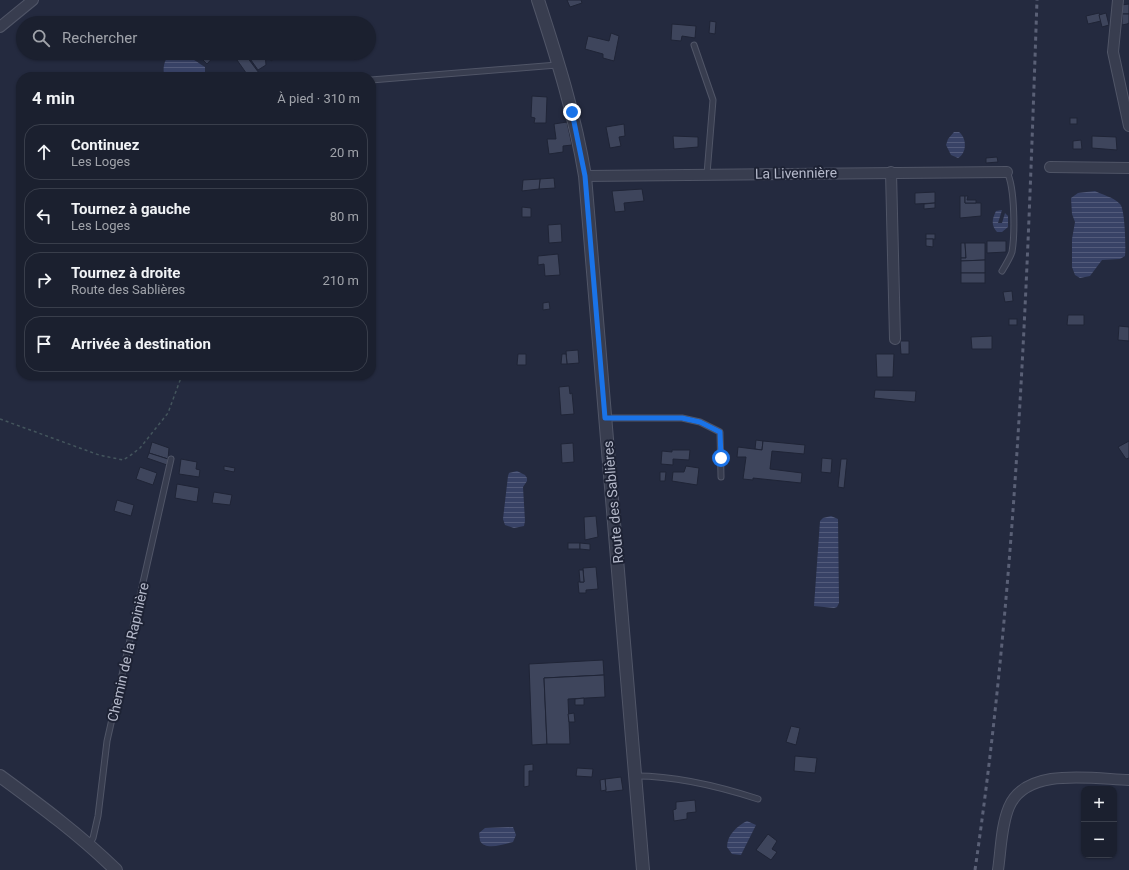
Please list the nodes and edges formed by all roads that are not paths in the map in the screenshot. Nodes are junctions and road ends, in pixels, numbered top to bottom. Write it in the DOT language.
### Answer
graph roads {
  1 [pos="32,0"];
  2 [pos="538,0"];
  3 [pos="1118,0"];
  4 [pos="0,27"];
  5 [pos="694,45"];
  6 [pos="559,65"];
  7 [pos="376,80"];
  8 [pos="1129,126"];
  9 [pos="1050,167"];
  10 [pos="1129,168"];
  11 [pos="891,172"];
  12 [pos="1007,172"];
  13 [pos="707,174"];
  14 [pos="585,176"];
  15 [pos="1002,271"];
  16 [pos="895,339"];
  17 [pos="605,418"];
  18 [pos="171,459"];
  19 [pos="721,477"];
  20 [pos="0,776"];
  21 [pos="636,776"];
  22 [pos="1129,780"];
  23 [pos="758,799"];
  24 [pos="89,844"];
  25 [pos="116,870"];
  26 [pos="643,870"];
  27 [pos="998,870"];
  1 -- 4 [label="street"];
  2 -- 6 [label="street, Route des Sablières"];
  3 -- 8 [label="street"];
  5 -- 13 [label="lane"];
  6 -- 7 [label="lane"];
  6 -- 14 [label="street, Route des Sablières"];
  9 -- 10 [label="street"];
  11 -- 12 [label="street, La Livennière"];
  11 -- 13 [label="street, La Livennière"];
  11 -- 16 [label="street"];
  12 -- 15 [label="lane"];
  13 -- 14 [label="street, La Livennière"];
  14 -- 17 [label="street, Route des Sablières"];
  17 -- 19 [label="lane"];
  17 -- 21 [label="street, Route des Sablières"];
  18 -- 24 [label="lane, Chemin de la Rapinière"];
  20 -- 24 [label="street"];
  21 -- 23 [label="lane"];
  21 -- 26 [label="street, Route des Sablières"];
  22 -- 27 [label="street"];
  24 -- 25 [label="street"];
}
